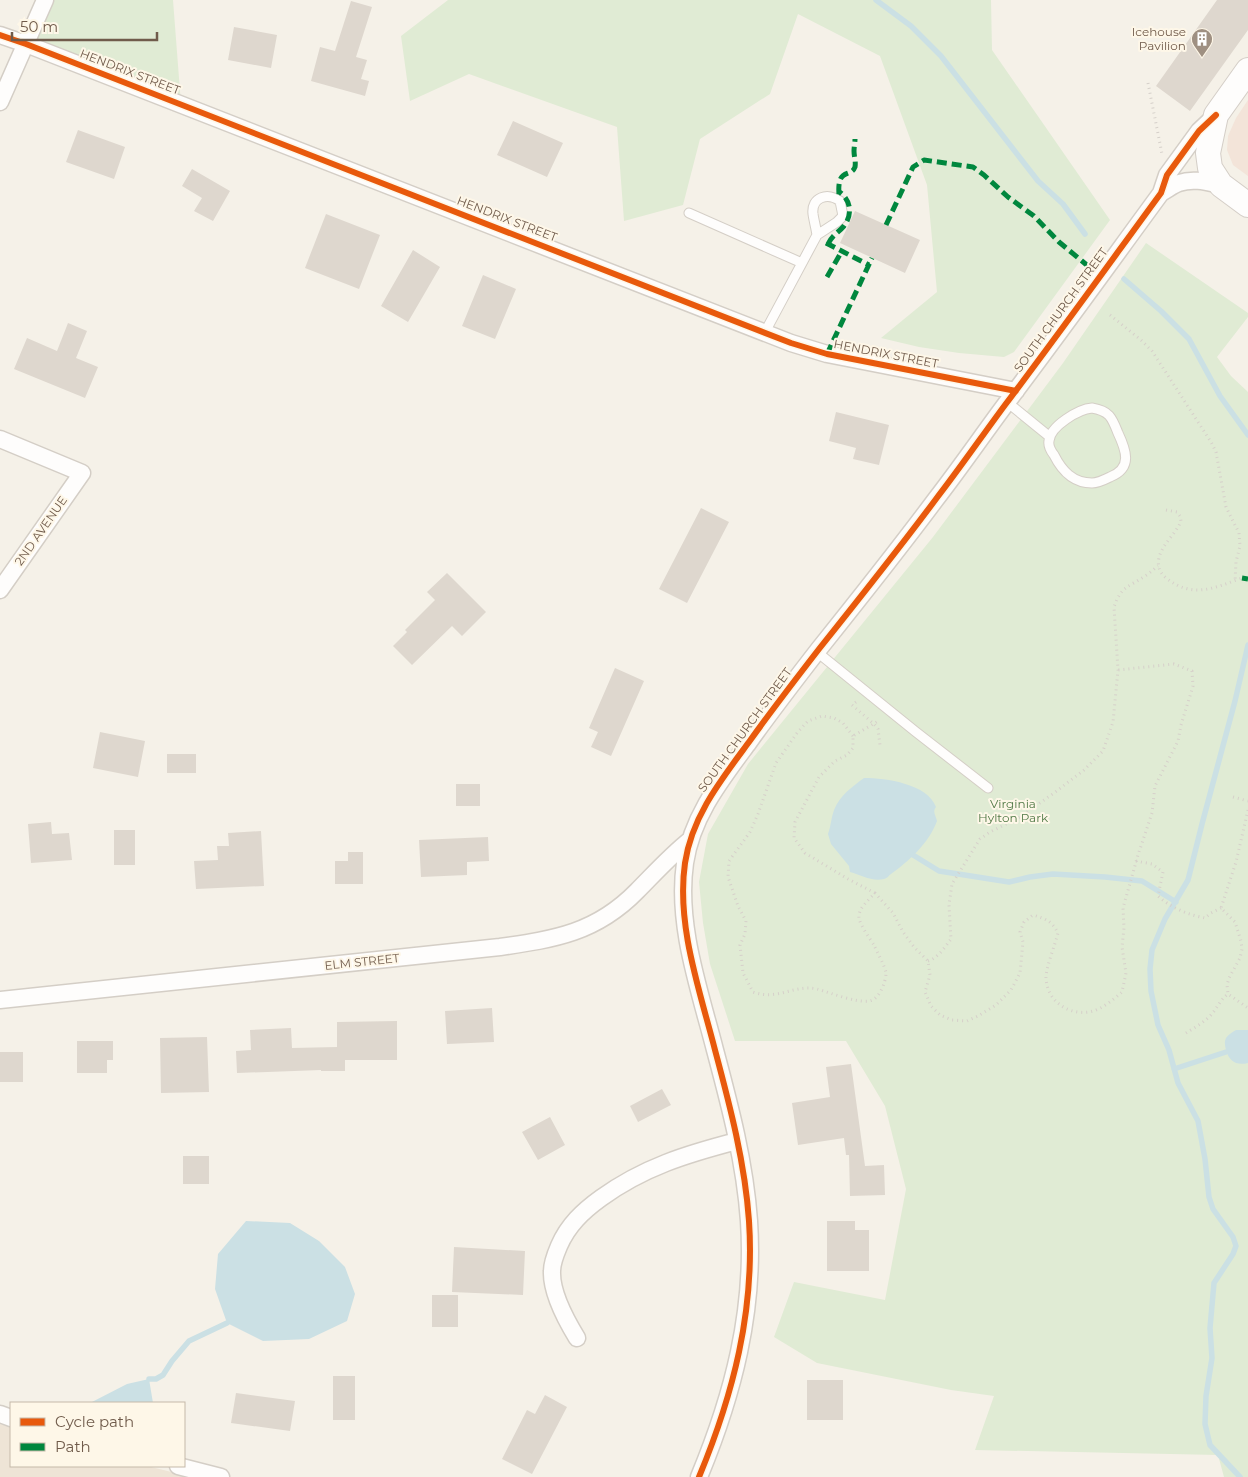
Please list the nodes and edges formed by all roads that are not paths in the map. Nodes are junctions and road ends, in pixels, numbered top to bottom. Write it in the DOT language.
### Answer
graph roads {
  1 [pos="46,0"];
  2 [pos="0,35"];
  3 [pos="26,44"];
  4 [pos="1248,70"];
  5 [pos="0,102"];
  6 [pos="1216,115"];
  7 [pos="1221,184"];
  8 [pos="1161,193"];
  9 [pos="1248,205"];
  10 [pos="689,213"];
  11 [pos="817,235"];
  12 [pos="802,262"];
  13 [pos="765,332"];
  14 [pos="1012,396"];
  15 [pos="1050,437"];
  16 [pos="0,439"];
  17 [pos="0,590"];
  18 [pos="817,652"];
  19 [pos="988,788"];
  20 [pos="690,840"];
  21 [pos="0,1000"];
  22 [pos="737,1142"];
  23 [pos="577,1338"];
  24 [pos="182,1467"];
  25 [pos="221,1477"];
  26 [pos="700,1477"];
  1 -- 3 [label="street"];
  2 -- 3 [label="street, HENDRIX STREET"];
  3 -- 5 [label="street"];
  3 -- 13 [label="street, HENDRIX STREET"];
  4 -- 6 [label="main road, SOUTH CHURCH STREET"];
  6 -- 7 [label="main road"];
  6 -- 8 [label="street, SOUTH CHURCH STREET"];
  7 -- 8 [label="street"];
  7 -- 9 [label="main road"];
  8 -- 14 [label="street, SOUTH CHURCH STREET"];
  10 -- 12 [label="lane"];
  11 -- 11 [label="lane"];
  11 -- 12 [label="lane"];
  12 -- 13 [label="lane"];
  13 -- 14 [label="street, HENDRIX STREET"];
  14 -- 15 [label="lane"];
  14 -- 18 [label="street, SOUTH CHURCH STREET"];
  15 -- 15 [label="lane"];
  16 -- 17 [label="street, 2ND AVENUE"];
  18 -- 19 [label="lane"];
  18 -- 20 [label="street, SOUTH CHURCH STREET"];
  20 -- 21 [label="street, ELM STREET"];
  20 -- 22 [label="street, SOUTH CHURCH STREET"];
  22 -- 23 [label="street"];
  22 -- 26 [label="street, SOUTH CHURCH STREET"];
  24 -- 25 [label="street"];
}
